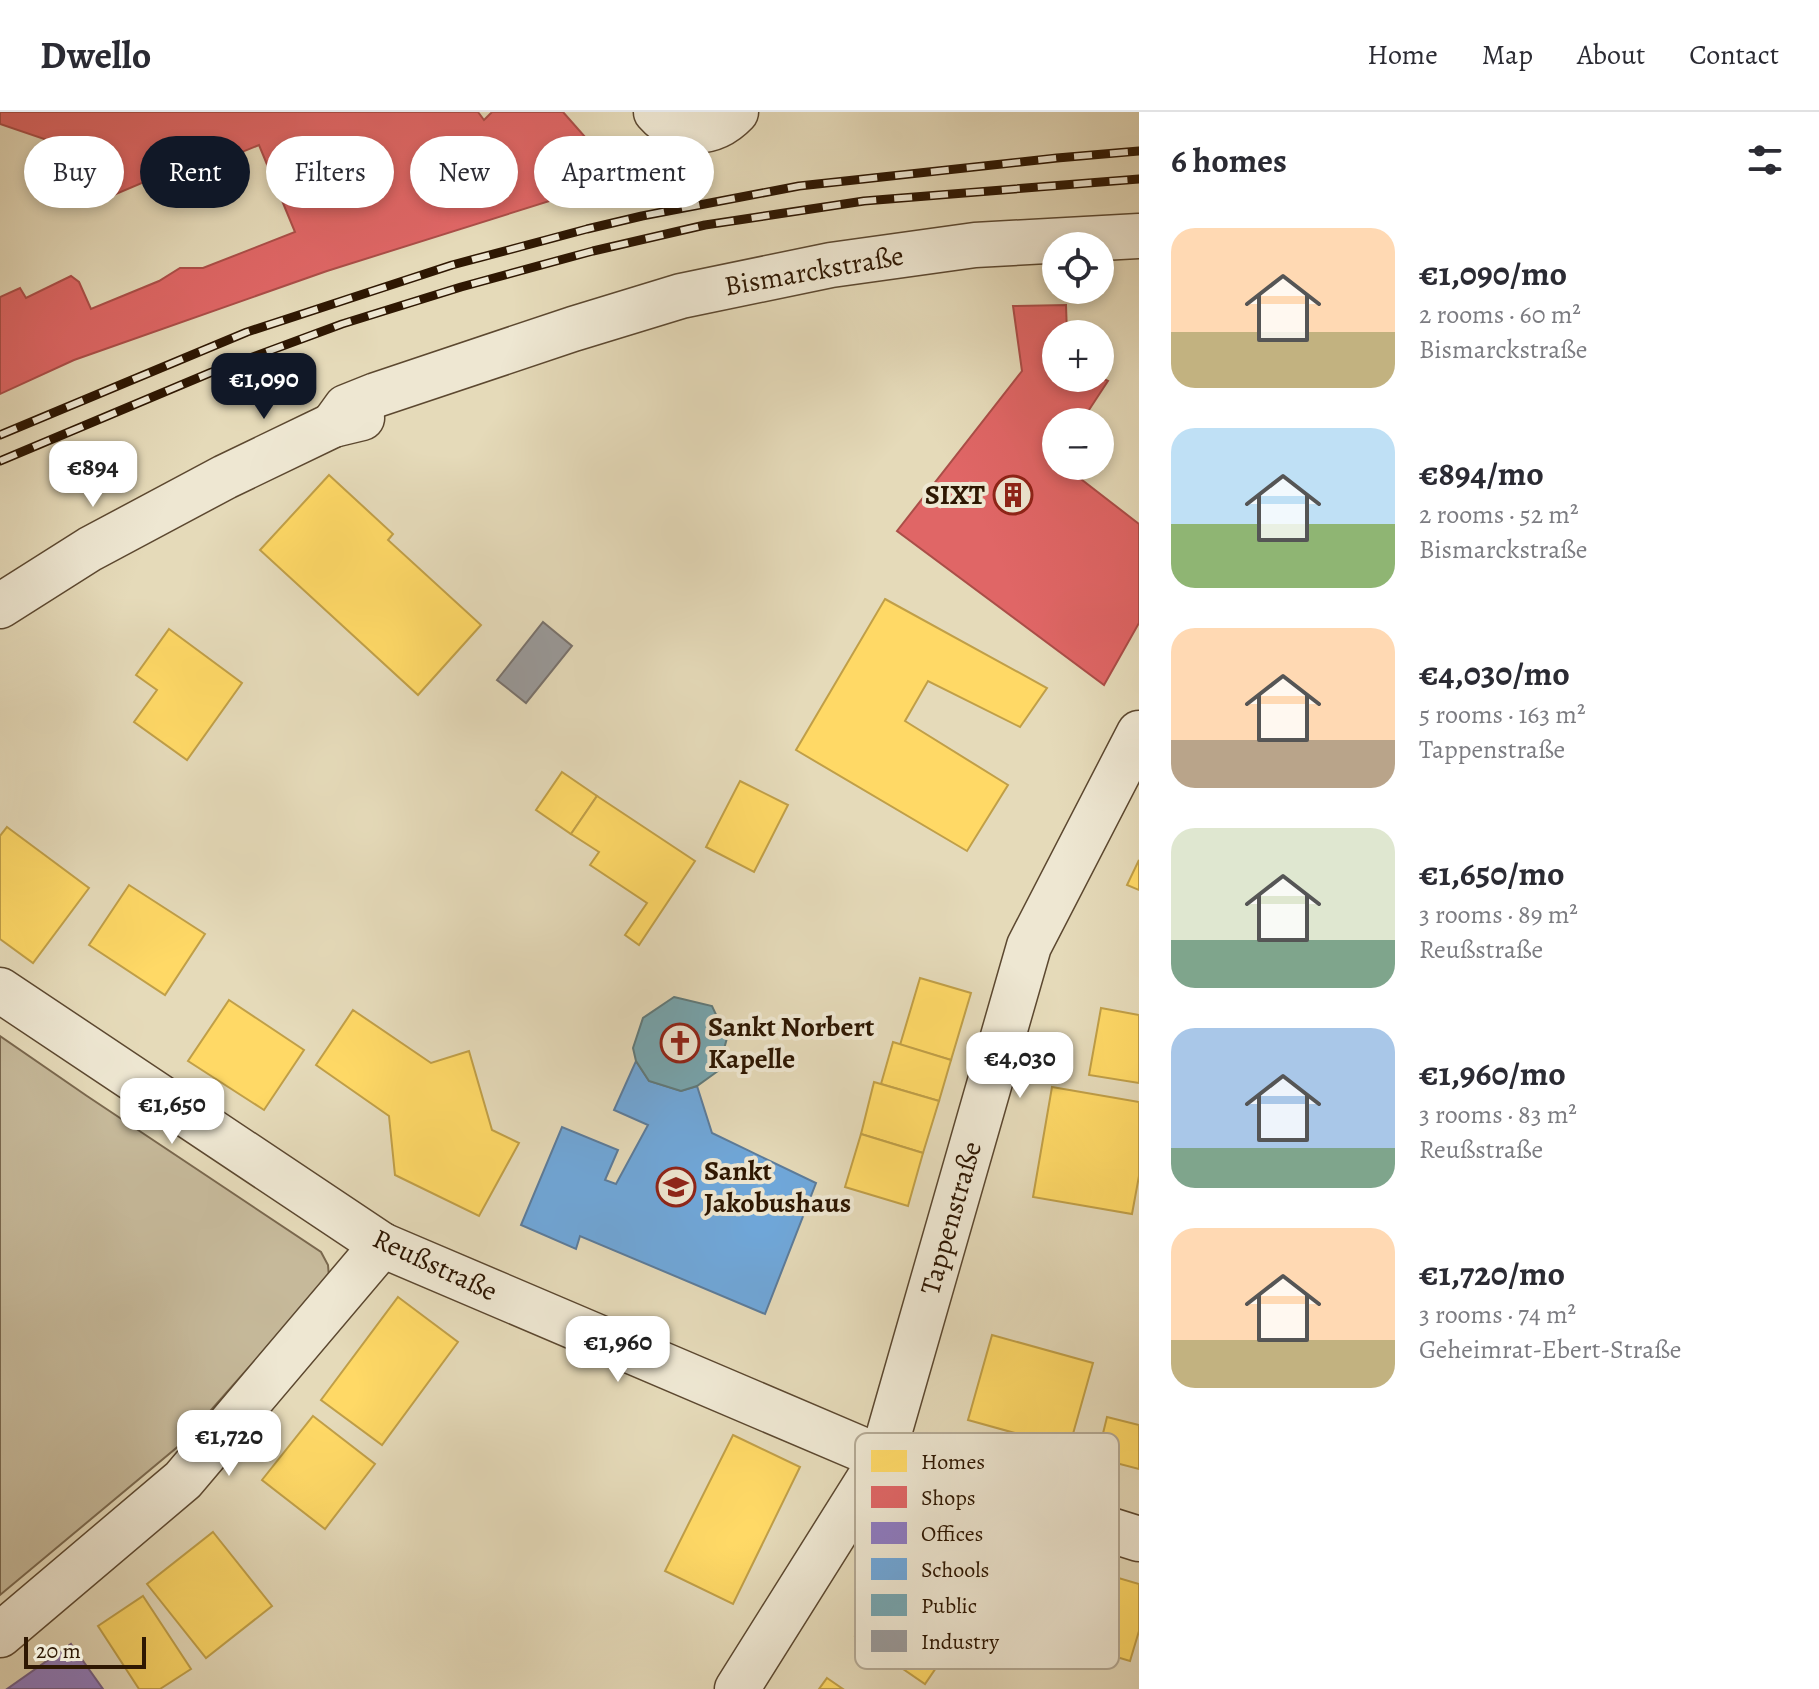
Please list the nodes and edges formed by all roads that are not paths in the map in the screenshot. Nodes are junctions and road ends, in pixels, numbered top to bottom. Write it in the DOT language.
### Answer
graph roads {
  1 [pos="656,112"];
  2 [pos="736,112"];
  3 [pos="1139,236"];
  4 [pos="0,606"];
  5 [pos="1139,733"];
  6 [pos="0,990"];
  7 [pos="382,1245"];
  8 [pos="889,1433"];
  9 [pos="855,1446"];
  10 [pos="855,1501"];
  11 [pos="1119,1533"];
  12 [pos="1139,1539"];
  13 [pos="0,1635"];
  14 [pos="737,1689"];
  1 -- 2 [label="street"];
  3 -- 4 [label="street, Bismarckstraße"];
  5 -- 8 [label="street, Tappenstraße"];
  6 -- 7 [label="street, Reußstraße"];
  7 -- 9 [label="street, Reußstraße"];
  7 -- 13 [label="street"];
  10 -- 14 [label="street, Tappenstraße"];
  11 -- 12 [label="street, Reußstraße"];
}
